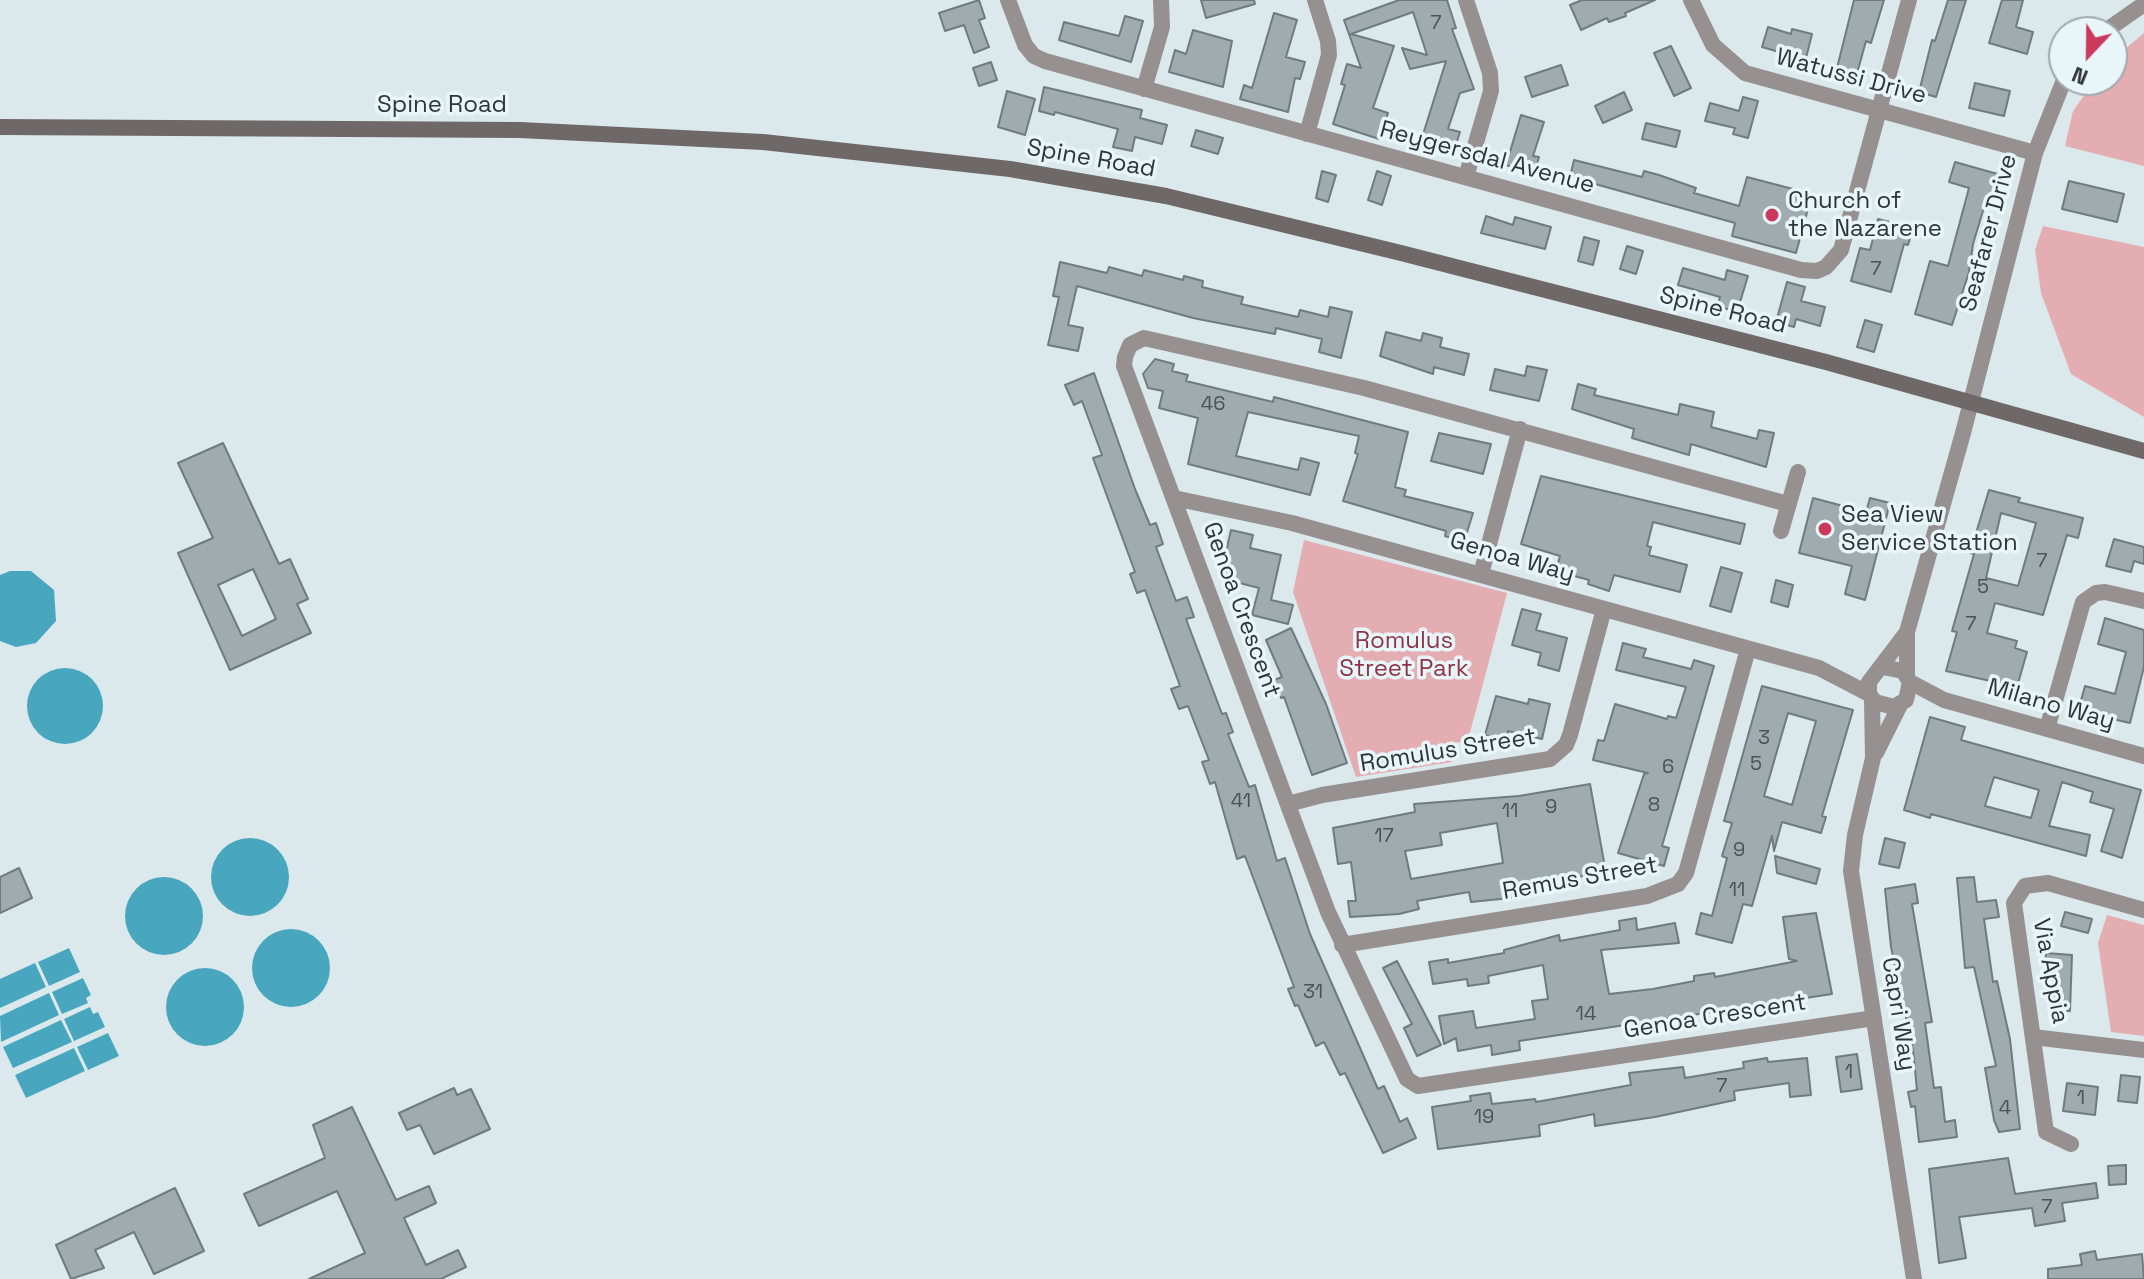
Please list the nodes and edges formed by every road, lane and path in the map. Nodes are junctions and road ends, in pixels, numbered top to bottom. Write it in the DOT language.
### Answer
graph roads {
  1 [pos="1008,0"];
  2 [pos="1161,0"];
  3 [pos="1315,0"];
  4 [pos="1466,0"];
  5 [pos="1691,0"];
  6 [pos="1909,0"];
  7 [pos="2144,4"];
  8 [pos="2127,16"];
  9 [pos="1144,89"];
  10 [pos="2058,96"];
  11 [pos="1880,110"];
  12 [pos="0,127"];
  13 [pos="1307,134"];
  14 [pos="2035,153"];
  15 [pos="1466,177"];
  16 [pos="1971,403"];
  17 [pos="1520,429"];
  18 [pos="2144,451"];
  19 [pos="1798,472"];
  20 [pos="1174,498"];
  21 [pos="1788,504"];
  22 [pos="1781,531"];
  23 [pos="1481,574"];
  24 [pos="2144,601"];
  25 [pos="1604,609"];
  26 [pos="1907,632"];
  27 [pos="1748,649"];
  28 [pos="1879,669"];
  29 [pos="1835,674"];
  30 [pos="1908,679"];
  31 [pos="1871,697"];
  32 [pos="1944,700"];
  33 [pos="1903,702"];
  34 [pos="2047,729"];
  35 [pos="2144,756"];
  36 [pos="1873,758"];
  37 [pos="1288,804"];
  38 [pos="2144,910"];
  39 [pos="1342,945"];
  40 [pos="1874,1018"];
  41 [pos="2033,1037"];
  42 [pos="2144,1050"];
  43 [pos="2071,1144"];
  44 [pos="1914,1279"];
  1 -- 9 [label="street, Reygersdal Avenue"];
  2 -- 9 [label="street"];
  3 -- 13 [label="street"];
  4 -- 15 [label="street"];
  5 -- 11 [label="street, Watussi Drive"];
  6 -- 11 [label="street"];
  7 -- 8 [label="street"];
  9 -- 13 [label="street, Reygersdal Avenue"];
  10 -- 14 [label="street, Seafarer Drive"];
  11 -- 14 [label="street, Watussi Drive"];
  11 -- 15 [label="street, Reygersdal Avenue"];
  12 -- 16 [label="main road, Spine Road"];
  13 -- 15 [label="street, Reygersdal Avenue"];
  14 -- 16 [label="street, Seafarer Drive"];
  16 -- 18 [label="main road, Spine Road"];
  16 -- 26 [label="street"];
  17 -- 20 [label="street, Genoa Crescent"];
  17 -- 21 [label="street, Genoa Crescent"];
  17 -- 23 [label="street"];
  19 -- 21 [label="street"];
  20 -- 23 [label="street, Genoa Way"];
  20 -- 37 [label="street, Genoa Crescent"];
  21 -- 22 [label="street"];
  23 -- 25 [label="street, Genoa Way"];
  24 -- 34 [label="street"];
  25 -- 27 [label="street, Genoa Way"];
  25 -- 37 [label="street, Romulus Street"];
  26 -- 28 [label="street"];
  26 -- 30 [label="street"];
  27 -- 29 [label="street, Genoa Way"];
  27 -- 39 [label="street, Remus Street"];
  28 -- 29 [label="street, Genoa Way"];
  28 -- 30 [label="street"];
  28 -- 31 [label="street"];
  29 -- 31 [label="street, Genoa Way"];
  30 -- 32 [label="street, Milano Way"];
  30 -- 33 [label="street"];
  31 -- 33 [label="street"];
  31 -- 36 [label="street, Capri Way"];
  32 -- 33 [label="street, Milano Way"];
  32 -- 34 [label="street, Milano Way"];
  33 -- 36 [label="street, Capri Way"];
  34 -- 35 [label="street, Milano Way"];
  36 -- 40 [label="street, Capri Way"];
  37 -- 39 [label="street, Genoa Crescent"];
  38 -- 41 [label="street, Via Appia"];
  39 -- 40 [label="street, Genoa Crescent"];
  40 -- 44 [label="street, Capri Way"];
  41 -- 42 [label="street, Via Appia"];
  41 -- 43 [label="street"];
}
